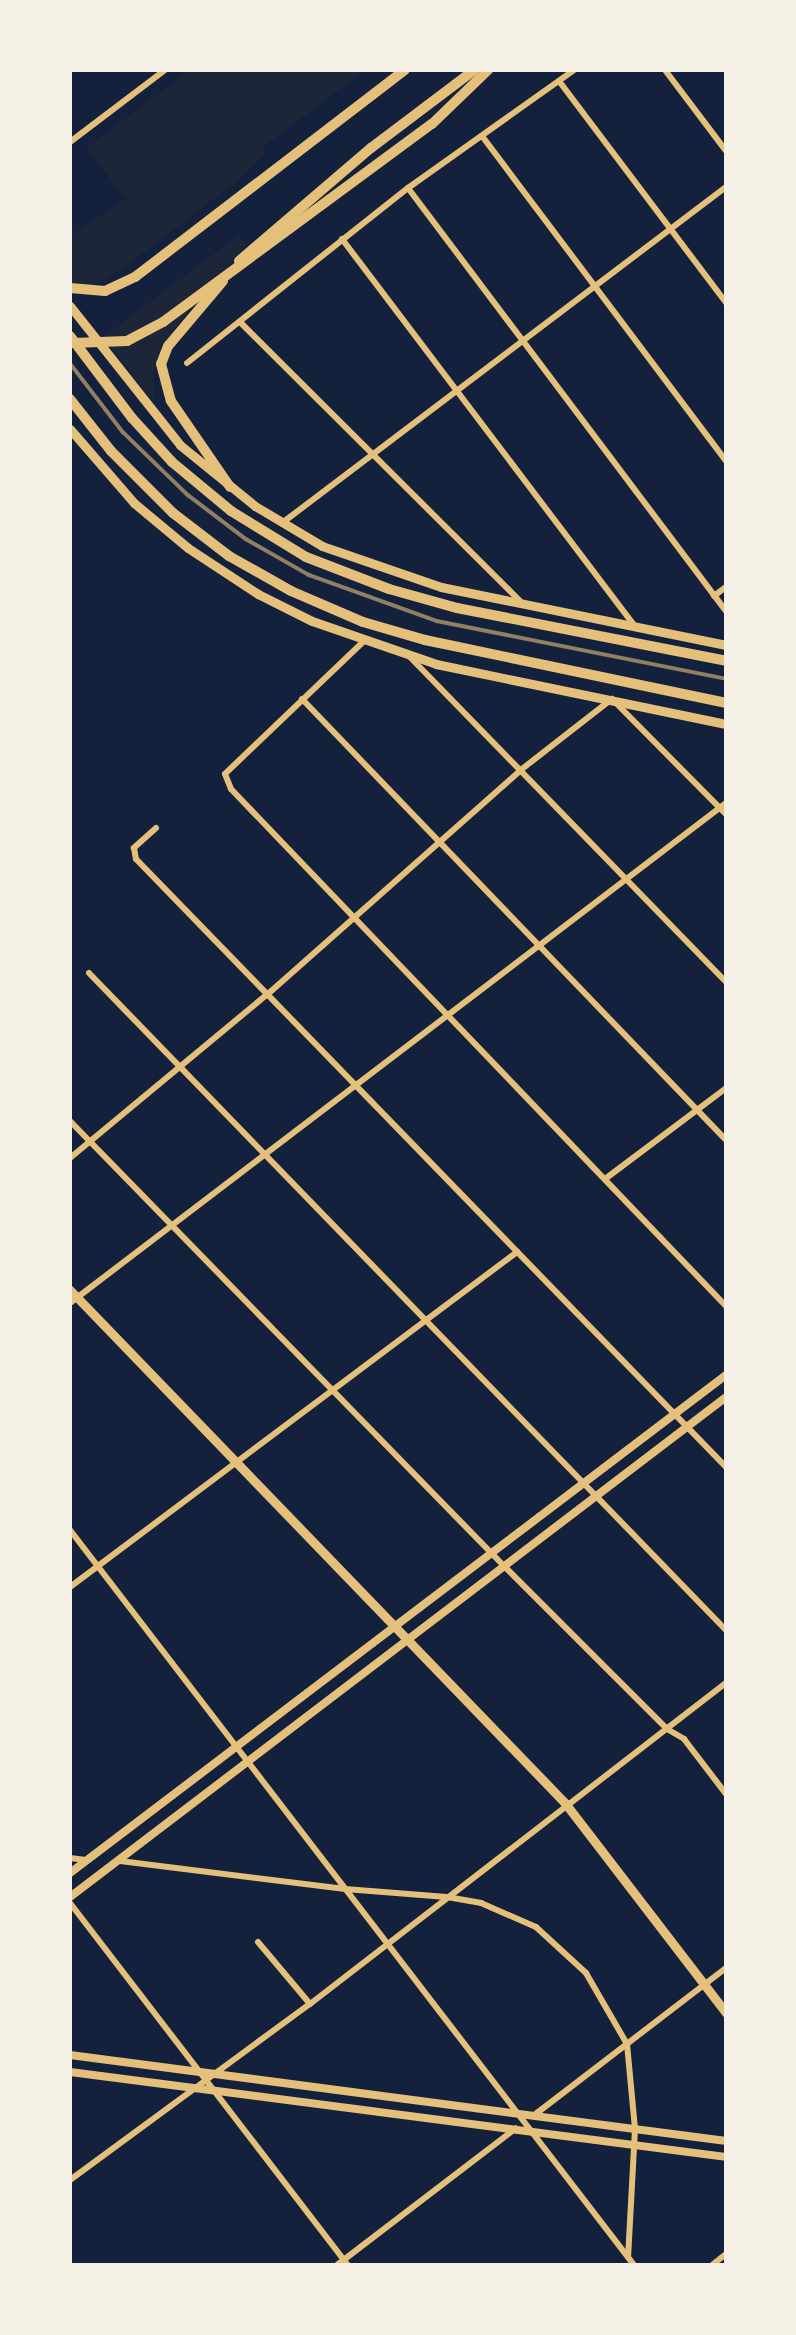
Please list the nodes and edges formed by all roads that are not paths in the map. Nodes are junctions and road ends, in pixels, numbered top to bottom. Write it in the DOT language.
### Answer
graph roads {
  1 [pos="165,70"];
  2 [pos="405,70"];
  3 [pos="474,70"];
  4 [pos="488,70"];
  5 [pos="574,70"];
  6 [pos="665,70"];
  7 [pos="559,81"];
  8 [pos="482,136"];
  9 [pos="70,142"];
  10 [pos="726,151"];
  11 [pos="726,187"];
  12 [pos="408,188"];
  13 [pos="670,228"];
  14 [pos="342,239"];
  15 [pos="596,287"];
  16 [pos="70,288"];
  17 [pos="726,303"];
  18 [pos="72,308"];
  19 [pos="240,322"];
  20 [pos="70,336"];
  21 [pos="521,341"];
  22 [pos="70,343"];
  23 [pos="187,363"];
  24 [pos="456,390"];
  25 [pos="70,399"];
  26 [pos="70,429"];
  27 [pos="370,456"];
  28 [pos="726,461"];
  29 [pos="230,487"];
  30 [pos="282,523"];
  31 [pos="726,587"];
  32 [pos="715,596"];
  33 [pos="524,605"];
  34 [pos="726,611"];
  35 [pos="636,628"];
  36 [pos="364,641"];
  37 [pos="726,645"];
  38 [pos="410,657"];
  39 [pos="726,662"];
  40 [pos="302,699"];
  41 [pos="612,699"];
  42 [pos="726,703"];
  43 [pos="726,724"];
  44 [pos="522,769"];
  45 [pos="723,805"];
  46 [pos="726,814"];
  47 [pos="156,828"];
  48 [pos="437,844"];
  49 [pos="626,879"];
  50 [pos="352,916"];
  51 [pos="537,944"];
  52 [pos="89,973"];
  53 [pos="726,982"];
  54 [pos="269,993"];
  55 [pos="447,1016"];
  56 [pos="181,1067"];
  57 [pos="356,1087"];
  58 [pos="726,1088"];
  59 [pos="698,1110"];
  60 [pos="70,1121"];
  61 [pos="726,1140"];
  62 [pos="90,1141"];
  63 [pos="263,1155"];
  64 [pos="70,1158"];
  65 [pos="605,1179"];
  66 [pos="170,1225"];
  67 [pos="517,1252"];
  68 [pos="70,1290"];
  69 [pos="74,1301"];
  70 [pos="726,1306"];
  71 [pos="423,1320"];
  72 [pos="726,1375"];
  73 [pos="333,1389"];
  74 [pos="726,1397"];
  75 [pos="675,1415"];
  76 [pos="687,1427"];
  77 [pos="238,1461"];
  78 [pos="726,1467"];
  79 [pos="586,1486"];
  80 [pos="596,1497"];
  81 [pos="70,1530"];
  82 [pos="494,1555"];
  83 [pos="98,1566"];
  84 [pos="505,1567"];
  85 [pos="70,1587"];
  86 [pos="398,1626"];
  87 [pos="726,1630"];
  88 [pos="410,1638"];
  89 [pos="726,1683"];
  90 [pos="667,1729"];
  91 [pos="238,1749"];
  92 [pos="248,1762"];
  93 [pos="726,1794"];
  94 [pos="565,1803"];
  95 [pos="70,1858"];
  96 [pos="86,1860"];
  97 [pos="120,1861"];
  98 [pos="70,1873"];
  99 [pos="345,1889"];
  100 [pos="70,1897"];
  101 [pos="447,1897"];
  102 [pos="70,1903"];
  103 [pos="258,1942"];
  104 [pos="385,1945"];
  105 [pos="726,1968"];
  106 [pos="705,1984"];
  107 [pos="310,2004"];
  108 [pos="726,2013"];
  109 [pos="627,2044"];
  110 [pos="70,2055"];
  111 [pos="197,2071"];
  112 [pos="70,2072"];
  113 [pos="213,2073"];
  114 [pos="204,2080"];
  115 [pos="192,2087"];
  116 [pos="214,2091"];
  117 [pos="512,2112"];
  118 [pos="536,2114"];
  119 [pos="524,2123"];
  120 [pos="635,2129"];
  121 [pos="514,2130"];
  122 [pos="534,2133"];
  123 [pos="726,2141"];
  124 [pos="632,2145"];
  125 [pos="726,2157"];
  126 [pos="70,2180"];
  127 [pos="726,2254"];
  128 [pos="628,2257"];
  129 [pos="346,2262"];
  130 [pos="337,2265"];
  131 [pos="634,2265"];
  132 [pos="712,2265"];
  1 -- 9 [label="street"];
  2 -- 16 [label="main road"];
  3 -- 29 [label="main road"];
  4 -- 22 [label="highway"];
  5 -- 7 [label="street"];
  6 -- 10 [label="street"];
  7 -- 8 [label="street"];
  7 -- 13 [label="street"];
  8 -- 12 [label="street"];
  8 -- 15 [label="street"];
  11 -- 13 [label="street"];
  12 -- 14 [label="street"];
  12 -- 21 [label="street"];
  13 -- 15 [label="street"];
  13 -- 17 [label="street"];
  14 -- 19 [label="street"];
  14 -- 24 [label="street"];
  15 -- 21 [label="street"];
  15 -- 28 [label="street"];
  18 -- 29 [label="main road"];
  19 -- 23 [label="street"];
  19 -- 27 [label="street"];
  20 -- 39 [label="highway"];
  21 -- 24 [label="street"];
  21 -- 32 [label="street"];
  24 -- 27 [label="street"];
  24 -- 35 [label="street"];
  25 -- 42 [label="highway"];
  26 -- 36 [label="main road"];
  27 -- 30 [label="street"];
  27 -- 33 [label="street"];
  29 -- 30 [label="main road"];
  30 -- 33 [label="main road"];
  31 -- 32 [label="street"];
  32 -- 34 [label="street"];
  33 -- 35 [label="main road"];
  35 -- 37 [label="main road"];
  36 -- 38 [label="main road"];
  36 -- 40 [label="street"];
  38 -- 41 [label="main road"];
  38 -- 44 [label="street"];
  40 -- 48 [label="street"];
  40 -- 50 [label="street"];
  41 -- 43 [label="main road"];
  41 -- 44 [label="street"];
  41 -- 45 [label="street"];
  44 -- 48 [label="street"];
  44 -- 49 [label="street"];
  45 -- 46 [label="street"];
  45 -- 49 [label="street"];
  47 -- 54 [label="street"];
  48 -- 50 [label="street"];
  48 -- 51 [label="street"];
  49 -- 51 [label="street"];
  49 -- 53 [label="street"];
  50 -- 54 [label="street"];
  50 -- 55 [label="street"];
  51 -- 55 [label="street"];
  51 -- 59 [label="street"];
  52 -- 56 [label="street"];
  54 -- 56 [label="street"];
  54 -- 57 [label="street"];
  55 -- 57 [label="street"];
  55 -- 65 [label="street"];
  56 -- 62 [label="street"];
  56 -- 63 [label="street"];
  57 -- 63 [label="street"];
  57 -- 67 [label="street"];
  58 -- 59 [label="street"];
  59 -- 61 [label="street"];
  59 -- 65 [label="street"];
  60 -- 62 [label="street"];
  62 -- 64 [label="street"];
  62 -- 66 [label="street"];
  63 -- 66 [label="street"];
  63 -- 71 [label="street"];
  65 -- 70 [label="street"];
  66 -- 69 [label="street"];
  66 -- 73 [label="street"];
  67 -- 71 [label="street"];
  67 -- 75 [label="street"];
  68 -- 69 [label="main road"];
  69 -- 77 [label="main road"];
  71 -- 73 [label="street"];
  71 -- 79 [label="street"];
  72 -- 75 [label="street"];
  73 -- 77 [label="street"];
  73 -- 82 [label="street"];
  74 -- 76 [label="street"];
  75 -- 76 [label="street"];
  75 -- 79 [label="street"];
  76 -- 78 [label="street"];
  76 -- 80 [label="street"];
  77 -- 83 [label="street"];
  77 -- 86 [label="main road"];
  79 -- 80 [label="street"];
  79 -- 82 [label="street"];
  80 -- 84 [label="street"];
  80 -- 87 [label="street"];
  81 -- 83 [label="street"];
  82 -- 84 [label="street"];
  82 -- 86 [label="street"];
  83 -- 85 [label="street"];
  83 -- 91 [label="street"];
  84 -- 88 [label="street"];
  84 -- 90 [label="street"];
  86 -- 88 [label="main road"];
  86 -- 91 [label="street"];
  88 -- 92 [label="street"];
  88 -- 94 [label="main road"];
  89 -- 90 [label="street"];
  90 -- 93 [label="street"];
  90 -- 94 [label="street"];
  91 -- 92 [label="street"];
  91 -- 96 [label="street"];
  92 -- 97 [label="street"];
  92 -- 99 [label="street"];
  94 -- 101 [label="street"];
  94 -- 106 [label="main road"];
  95 -- 96 [label="street"];
  96 -- 98 [label="street"];
  97 -- 99 [label="street"];
  97 -- 100 [label="street"];
  99 -- 101 [label="street"];
  99 -- 104 [label="street"];
  101 -- 104 [label="street"];
  101 -- 109 [label="street"];
  102 -- 111 [label="street"];
  103 -- 107 [label="street"];
  104 -- 107 [label="street"];
  104 -- 117 [label="street"];
  105 -- 106 [label="street"];
  106 -- 108 [label="main road"];
  106 -- 109 [label="street"];
  107 -- 113 [label="street"];
  109 -- 118 [label="street"];
  109 -- 120 [label="street"];
  110 -- 111 [label="street"];
  111 -- 113 [label="street"];
  111 -- 114 [label="street"];
  112 -- 115 [label="street"];
  113 -- 114 [label="street"];
  113 -- 117 [label="street"];
  114 -- 115 [label="street"];
  114 -- 116 [label="street"];
  115 -- 116 [label="street"];
  115 -- 126 [label="street"];
  116 -- 121 [label="street"];
  116 -- 129 [label="street"];
  117 -- 118 [label="street"];
  117 -- 119 [label="street"];
  118 -- 119 [label="street"];
  118 -- 120 [label="street"];
  119 -- 121 [label="street"];
  119 -- 122 [label="street"];
  120 -- 123 [label="street"];
  120 -- 124 [label="street"];
  121 -- 122 [label="street"];
  121 -- 129 [label="street"];
  122 -- 124 [label="street"];
  122 -- 128 [label="street"];
  124 -- 125 [label="street"];
  124 -- 128 [label="street"];
  127 -- 132 [label="street"];
  128 -- 131 [label="street"];
  129 -- 130 [label="street"];
}
